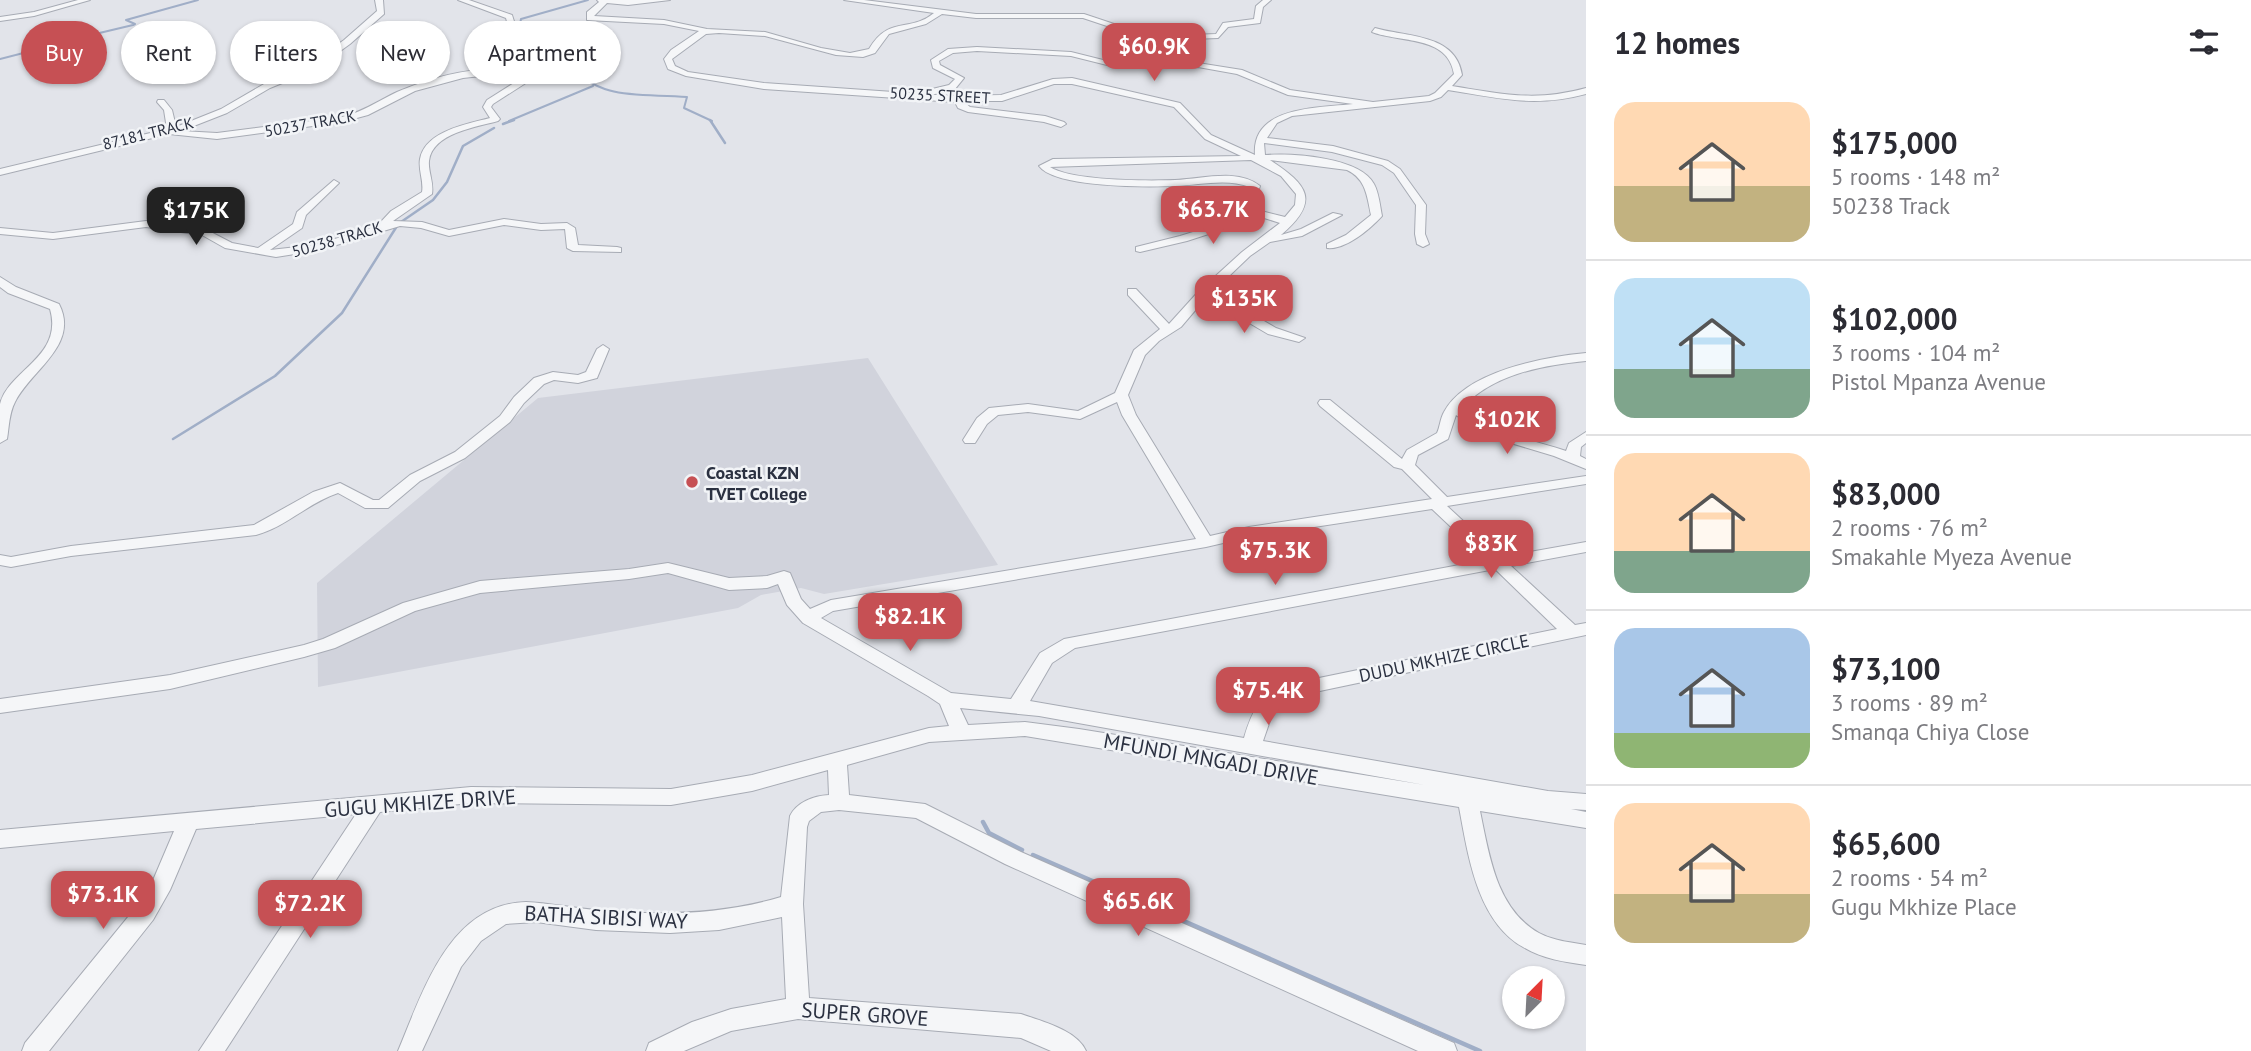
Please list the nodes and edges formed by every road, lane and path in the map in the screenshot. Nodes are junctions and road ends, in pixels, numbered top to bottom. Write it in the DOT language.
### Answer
graph roads {
  1 [pos="86,0"];
  2 [pos="379,0"];
  3 [pos="462,0"];
  4 [pos="602,0"];
  5 [pos="666,0"];
  6 [pos="848,0"];
  7 [pos="896,0"];
  8 [pos="1267,0"];
  9 [pos="0,10"];
  10 [pos="927,10"];
  11 [pos="940,12"];
  12 [pos="29,15"];
  13 [pos="0,19"];
  14 [pos="510,21"];
  15 [pos="1375,30"];
  16 [pos="704,32"];
  17 [pos="464,77"];
  18 [pos="518,84"];
  19 [pos="1445,87"];
  20 [pos="1586,91"];
  21 [pos="915,95"];
  22 [pos="959,99"];
  23 [pos="161,102"];
  24 [pos="1377,105"];
  25 [pos="1061,124"];
  26 [pos="169,131"];
  27 [pos="1260,140"];
  28 [pos="1261,161"];
  29 [pos="0,172"];
  30 [pos="334,183"];
  31 [pos="1197,205"];
  32 [pos="1337,215"];
  33 [pos="1287,221"];
  34 [pos="382,227"];
  35 [pos="0,231"];
  36 [pos="1269,239"];
  37 [pos="1423,244"];
  38 [pos="1331,246"];
  39 [pos="1140,249"];
  40 [pos="617,250"];
  41 [pos="259,252"];
  42 [pos="0,281"];
  43 [pos="1132,292"];
  44 [pos="1196,303"];
  45 [pos="1168,330"];
  46 [pos="1299,338"];
  47 [pos="603,349"];
  48 [pos="1586,356"];
  49 [pos="1121,394"];
  50 [pos="1325,403"];
  51 [pos="1455,407"];
  52 [pos="1586,436"];
  53 [pos="0,439"];
  54 [pos="970,440"];
  55 [pos="1580,461"];
  56 [pos="1407,466"];
  57 [pos="1586,480"];
  58 [pos="1440,503"];
  59 [pos="1206,542"];
  60 [pos="1586,547"];
  61 [pos="0,560"];
  62 [pos="1501,564"];
  63 [pos="809,619"];
  64 [pos="1578,630"];
  65 [pos="947,700"];
  66 [pos="0,706"];
  67 [pos="1017,706"];
  68 [pos="961,731"];
  69 [pos="1252,745"];
  70 [pos="837,759"];
  71 [pos="839,802"];
  72 [pos="1468,802"];
  73 [pos="1586,802"];
  74 [pos="373,805"];
  75 [pos="1586,820"];
  76 [pos="189,821"];
  77 [pos="0,839"];
  78 [pos="792,904"];
  79 [pos="1586,956"];
  80 [pos="798,1008"];
  81 [pos="1069,1050"];
  82 [pos="34,1051"];
  83 [pos="211,1051"];
  84 [pos="410,1051"];
  85 [pos="658,1051"];
  86 [pos="1445,1051"];
  1 -- 12 [label="street"];
  2 -- 26 [label="street, 87181 TRACK"];
  3 -- 14 [label="street"];
  4 -- 5 [label="street"];
  4 -- 16 [label="street"];
  6 -- 10 [label="street"];
  7 -- 10 [label="street"];
  8 -- 11 [label="street"];
  9 -- 12 [label="street"];
  10 -- 11 [label="street"];
  11 -- 16 [label="street"];
  12 -- 13 [label="street"];
  15 -- 19 [label="street"];
  16 -- 21 [label="street, 50235 STREET"];
  17 -- 26 [label="street, 50237 TRACK"];
  18 -- 34 [label="street"];
  19 -- 20 [label="street"];
  19 -- 24 [label="street"];
  21 -- 22 [label="street, 50235 STREET"];
  21 -- 24 [label="street"];
  22 -- 25 [label="street"];
  22 -- 28 [label="street, 50235 STREET"];
  23 -- 26 [label="street"];
  24 -- 27 [label="street"];
  26 -- 29 [label="street, 87181 TRACK"];
  27 -- 28 [label="street"];
  27 -- 37 [label="street"];
  28 -- 31 [label="street"];
  28 -- 33 [label="street, 50235 STREET"];
  28 -- 38 [label="street"];
  30 -- 41 [label="street"];
  32 -- 36 [label="street"];
  33 -- 36 [label="street, 50235 STREET"];
  33 -- 39 [label="street"];
  34 -- 40 [label="street, 50238 TRACK"];
  34 -- 41 [label="street, 50238 TRACK"];
  35 -- 41 [label="street, 50238 TRACK"];
  36 -- 44 [label="street, 50235 STREET"];
  42 -- 53 [label="street"];
  43 -- 45 [label="street"];
  44 -- 45 [label="street, 50235 STREET"];
  44 -- 46 [label="street"];
  45 -- 49 [label="street, 50235 STREET"];
  47 -- 61 [label="street"];
  48 -- 51 [label="street"];
  49 -- 54 [label="street"];
  49 -- 59 [label="street"];
  50 -- 56 [label="street"];
  51 -- 55 [label="street"];
  51 -- 56 [label="street"];
  52 -- 55 [label="street"];
  56 -- 58 [label="street"];
  57 -- 58 [label="street"];
  58 -- 59 [label="street"];
  58 -- 62 [label="street"];
  59 -- 63 [label="street"];
  60 -- 62 [label="street"];
  62 -- 64 [label="street"];
  62 -- 67 [label="street"];
  63 -- 65 [label="street"];
  63 -- 66 [label="street"];
  64 -- 69 [label="street, DUDU MKHIZE CIRCLE"];
  65 -- 67 [label="street"];
  65 -- 68 [label="street"];
  67 -- 69 [label="street"];
  68 -- 70 [label="street, MFUNDI MNGADI DRIVE"];
  68 -- 72 [label="street, MFUNDI MNGADI DRIVE"];
  69 -- 73 [label="street"];
  70 -- 71 [label="street"];
  70 -- 74 [label="street, GUGU MKHIZE DRIVE"];
  71 -- 78 [label="street"];
  71 -- 86 [label="street"];
  72 -- 75 [label="street, MFUNDI MNGADI DRIVE"];
  72 -- 79 [label="street"];
  74 -- 76 [label="street, GUGU MKHIZE DRIVE"];
  74 -- 83 [label="street"];
  76 -- 77 [label="street, GUGU MKHIZE DRIVE"];
  76 -- 82 [label="street"];
  78 -- 80 [label="street"];
  78 -- 84 [label="street, BATHA SIBISI WAY"];
  80 -- 81 [label="street, SUPER GROVE"];
  80 -- 85 [label="street, SUPER GROVE"];
}
